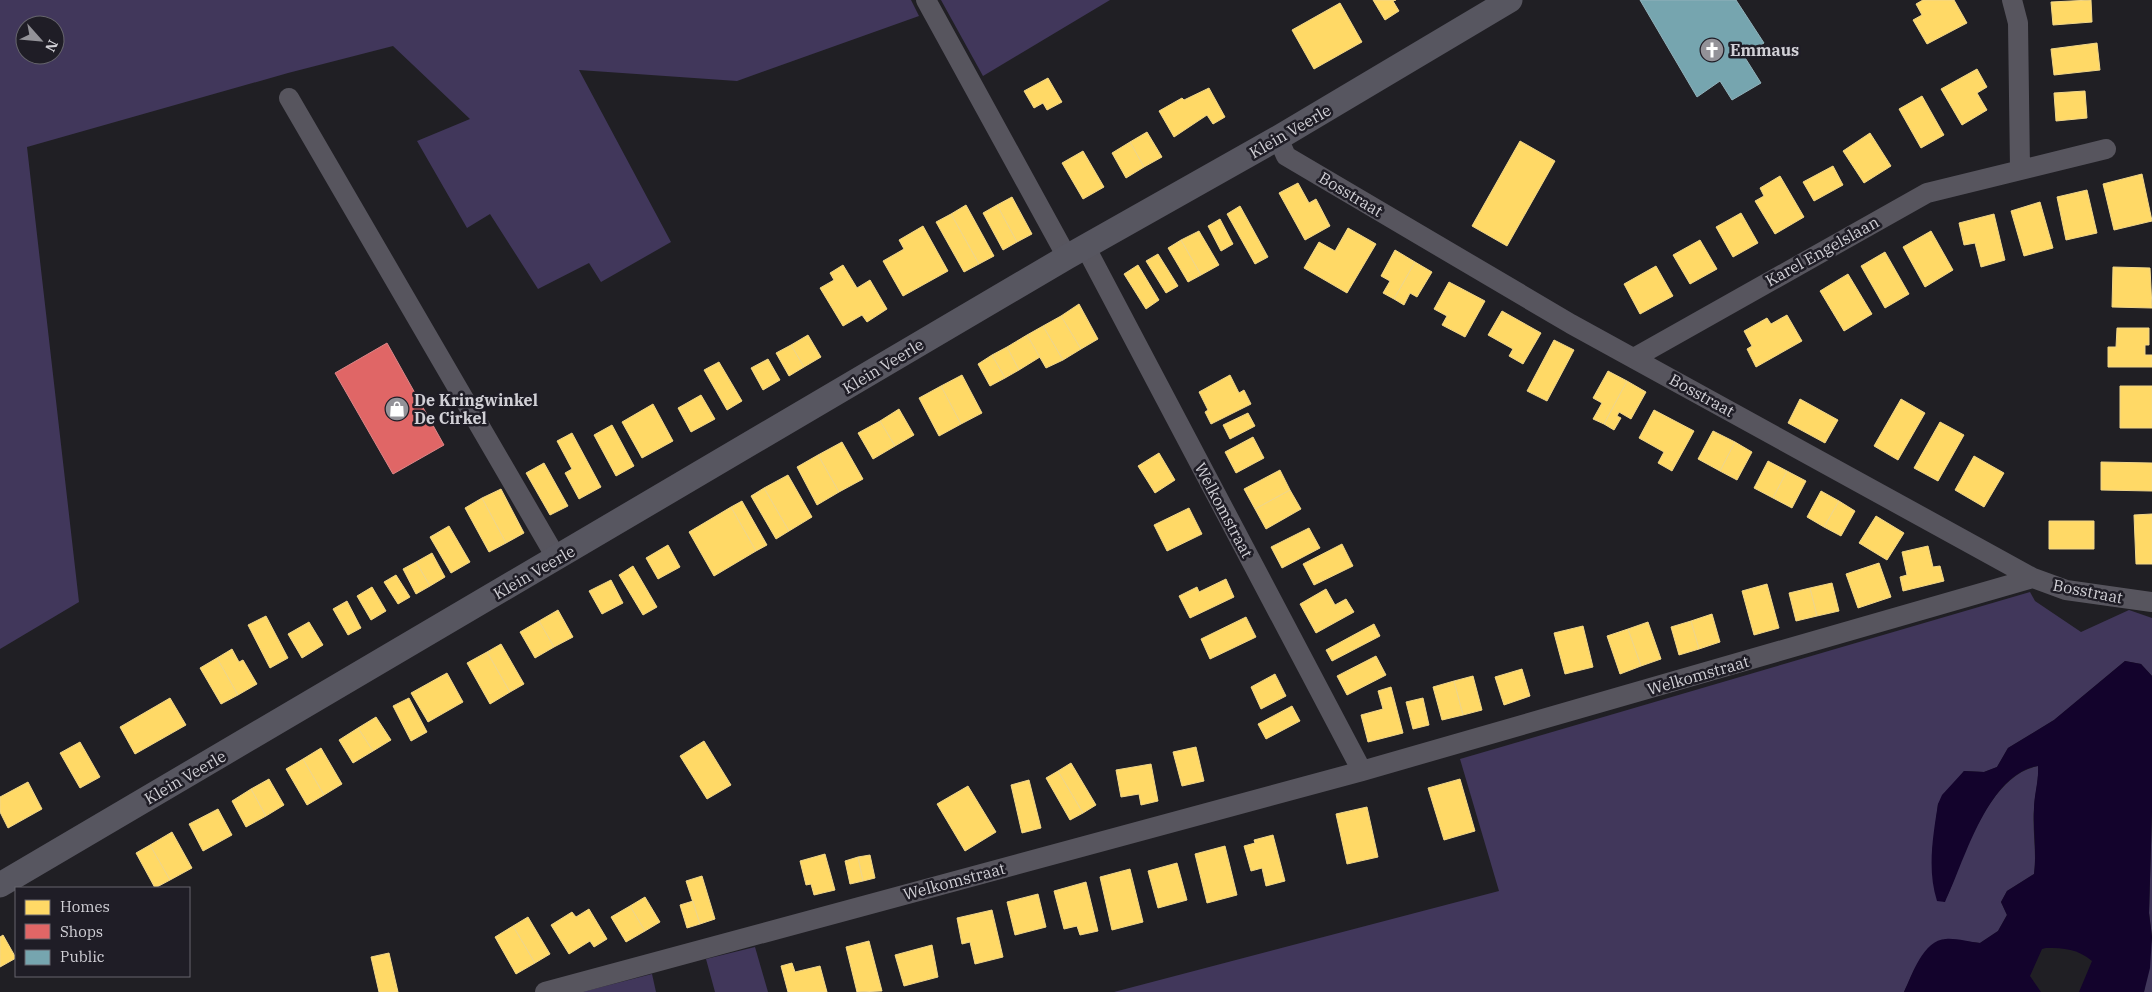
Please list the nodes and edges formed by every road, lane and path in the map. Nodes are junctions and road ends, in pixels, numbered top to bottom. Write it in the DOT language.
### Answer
graph roads {
  1 [pos="926,0"];
  2 [pos="1510,0"];
  3 [pos="2012,0"];
  4 [pos="289,98"];
  5 [pos="1278,138"];
  6 [pos="2106,149"];
  7 [pos="2020,169"];
  8 [pos="1076,253"];
  9 [pos="1634,358"];
  10 [pos="557,559"];
  11 [pos="2033,578"];
  12 [pos="2152,602"];
  13 [pos="1362,771"];
  14 [pos="0,885"];
  15 [pos="545,992"];
  1 -- 8 [label="street"];
  2 -- 5 [label="main road, Klein Veerle"];
  3 -- 7 [label="street"];
  4 -- 10 [label="street"];
  5 -- 8 [label="main road, Klein Veerle"];
  5 -- 9 [label="street, Bosstraat"];
  6 -- 7 [label="street, Karel Engelslaan"];
  7 -- 9 [label="street, Karel Engelslaan"];
  8 -- 10 [label="main road, Klein Veerle"];
  8 -- 13 [label="street, Welkomstraat"];
  9 -- 11 [label="street, Bosstraat"];
  10 -- 14 [label="main road, Klein Veerle"];
  11 -- 12 [label="street, Bosstraat"];
  11 -- 13 [label="street, Welkomstraat"];
  13 -- 15 [label="street, Welkomstraat"];
}
